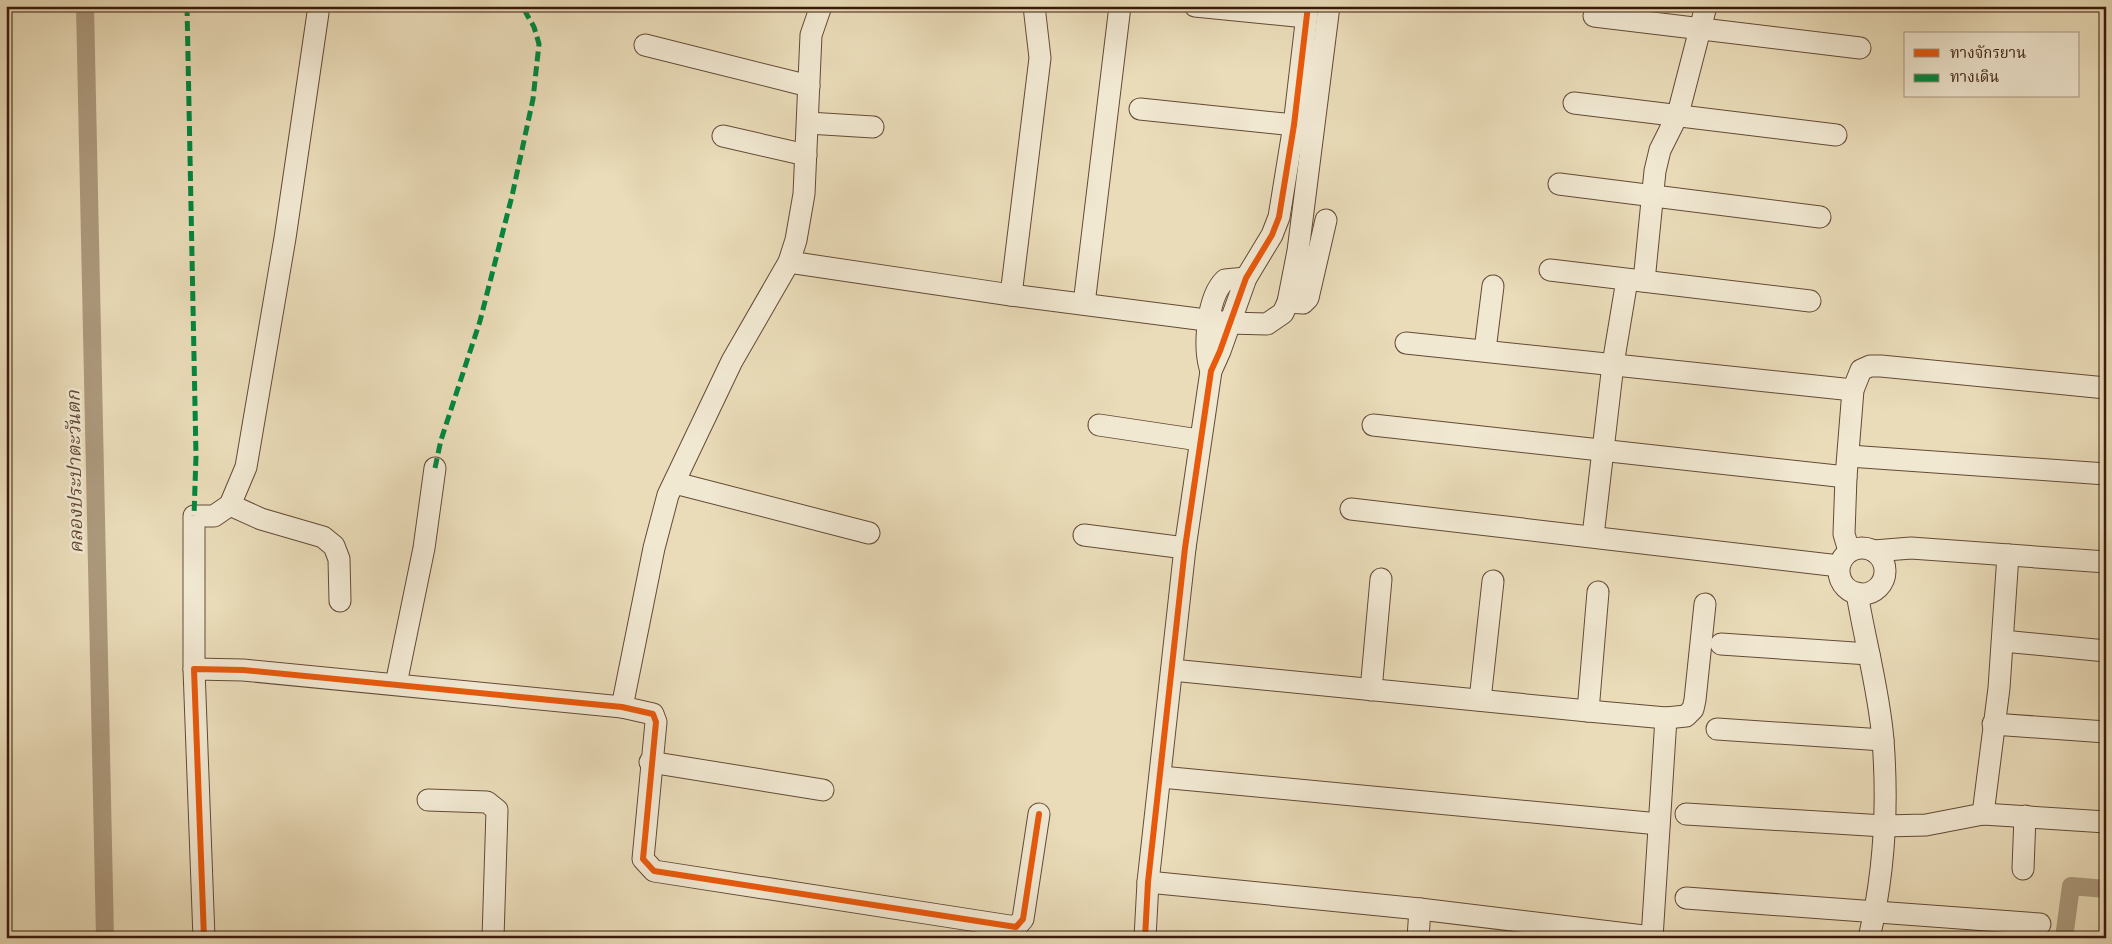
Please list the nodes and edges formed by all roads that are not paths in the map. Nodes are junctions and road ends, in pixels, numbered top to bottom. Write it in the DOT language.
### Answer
graph roads {
  1 [pos="319,6"];
  2 [pos="810,6"];
  3 [pos="821,6"];
  4 [pos="1034,6"];
  5 [pos="1120,6"];
  6 [pos="1195,6"];
  7 [pos="1330,6"];
  8 [pos="1706,6"];
  9 [pos="1307,12"];
  10 [pos="1594,16"];
  11 [pos="1702,29"];
  12 [pos="811,35"];
  13 [pos="645,45"];
  14 [pos="1860,48"];
  15 [pos="809,86"];
  16 [pos="1574,103"];
  17 [pos="1140,108"];
  18 [pos="1678,114"];
  19 [pos="808,123"];
  20 [pos="1294,125"];
  21 [pos="873,127"];
  22 [pos="1836,134"];
  23 [pos="723,136"];
  24 [pos="806,155"];
  25 [pos="1559,184"];
  26 [pos="1652,195"];
  27 [pos="1820,217"];
  28 [pos="1326,220"];
  29 [pos="789,262"];
  30 [pos="1550,270"];
  31 [pos="1635,281"];
  32 [pos="1493,286"];
  33 [pos="1011,295"];
  34 [pos="1810,301"];
  35 [pos="1288,302"];
  36 [pos="1084,304"];
  37 [pos="1219,321"];
  38 [pos="1406,342"];
  39 [pos="1485,350"];
  40 [pos="1613,364"];
  41 [pos="2106,388"];
  42 [pos="1853,390"];
  43 [pos="1099,425"];
  44 [pos="1373,425"];
  45 [pos="1199,440"];
  46 [pos="1603,450"];
  47 [pos="1849,456"];
  48 [pos="435,468"];
  49 [pos="2106,474"];
  50 [pos="1846,477"];
  51 [pos="675,483"];
  52 [pos="230,506"];
  53 [pos="1351,509"];
  54 [pos="869,533"];
  55 [pos="1084,535"];
  56 [pos="1593,536"];
  57 [pos="1186,548"];
  58 [pos="1874,551"];
  59 [pos="2008,555"];
  60 [pos="1844,559"];
  61 [pos="2106,562"];
  62 [pos="1380,579"];
  63 [pos="1493,581"];
  64 [pos="1598,592"];
  65 [pos="1857,593"];
  66 [pos="340,601"];
  67 [pos="1705,604"];
  68 [pos="2003,641"];
  69 [pos="1721,644"];
  70 [pos="2106,651"];
  71 [pos="1869,654"];
  72 [pos="194,669"];
  73 [pos="1172,670"];
  74 [pos="396,684"];
  75 [pos="1371,690"];
  76 [pos="1480,700"];
  77 [pos="622,707"];
  78 [pos="1588,711"];
  79 [pos="1666,718"];
  80 [pos="1993,724"];
  81 [pos="1717,729"];
  82 [pos="2106,732"];
  83 [pos="1883,740"];
  84 [pos="650,762"];
  85 [pos="1161,777"];
  86 [pos="823,790"];
  87 [pos="428,800"];
  88 [pos="1039,814"];
  89 [pos="1686,814"];
  90 [pos="1983,814"];
  91 [pos="2025,816"];
  92 [pos="2106,822"];
  93 [pos="1658,824"];
  94 [pos="1884,826"];
  95 [pos="2023,869"];
  96 [pos="1148,882"];
  97 [pos="1686,898"];
  98 [pos="1420,909"];
  99 [pos="1875,910"];
  100 [pos="2040,924"];
  101 [pos="204,938"];
  102 [pos="493,938"];
  103 [pos="1145,938"];
  104 [pos="1418,938"];
  105 [pos="1652,938"];
  106 [pos="1869,938"];
  1 -- 52 [label="street"];
  2 -- 12 [label="street"];
  3 -- 12 [label="street"];
  4 -- 33 [label="street"];
  5 -- 36 [label="street"];
  6 -- 9 [label="street"];
  7 -- 35 [label="street"];
  8 -- 11 [label="street"];
  9 -- 20 [label="street"];
  10 -- 11 [label="street"];
  11 -- 14 [label="street"];
  11 -- 18 [label="street"];
  12 -- 15 [label="street"];
  13 -- 15 [label="street"];
  15 -- 19 [label="street"];
  16 -- 18 [label="street"];
  17 -- 20 [label="street"];
  18 -- 22 [label="street"];
  18 -- 26 [label="street"];
  19 -- 21 [label="street"];
  19 -- 24 [label="street"];
  20 -- 37 [label="street"];
  23 -- 24 [label="street"];
  24 -- 29 [label="street"];
  25 -- 26 [label="street"];
  26 -- 27 [label="street"];
  26 -- 31 [label="street"];
  28 -- 35 [label="street"];
  29 -- 33 [label="street"];
  29 -- 51 [label="street"];
  30 -- 31 [label="street"];
  31 -- 34 [label="street"];
  31 -- 40 [label="street"];
  32 -- 39 [label="street"];
  33 -- 36 [label="street"];
  35 -- 37 [label="street"];
  36 -- 37 [label="street"];
  37 -- 45 [label="street"];
  38 -- 39 [label="street"];
  39 -- 40 [label="street"];
  40 -- 42 [label="street"];
  40 -- 46 [label="street"];
  41 -- 42 [label="street"];
  42 -- 47 [label="street"];
  43 -- 45 [label="street"];
  44 -- 46 [label="street"];
  45 -- 57 [label="street"];
  46 -- 50 [label="street"];
  46 -- 56 [label="street"];
  47 -- 49 [label="street"];
  47 -- 50 [label="street"];
  48 -- 74 [label="street"];
  50 -- 60 [label="street"];
  51 -- 54 [label="street"];
  51 -- 77 [label="street"];
  52 -- 66 [label="street"];
  52 -- 72 [label="street"];
  53 -- 56 [label="street"];
  55 -- 57 [label="street"];
  56 -- 60 [label="street"];
  57 -- 73 [label="street"];
  58 -- 59 [label="street"];
  58 -- 60 [label="street"];
  58 -- 65 [label="street"];
  59 -- 61 [label="street"];
  59 -- 68 [label="street"];
  60 -- 65 [label="street"];
  62 -- 75 [label="street"];
  63 -- 76 [label="street"];
  64 -- 78 [label="street"];
  65 -- 71 [label="street"];
  67 -- 79 [label="street"];
  68 -- 70 [label="street"];
  68 -- 80 [label="street"];
  69 -- 71 [label="street"];
  71 -- 83 [label="street"];
  72 -- 74 [label="street"];
  72 -- 101 [label="street"];
  73 -- 75 [label="street"];
  73 -- 85 [label="street"];
  74 -- 77 [label="street"];
  75 -- 76 [label="street"];
  76 -- 78 [label="street"];
  77 -- 84 [label="street"];
  78 -- 79 [label="street"];
  79 -- 93 [label="street"];
  80 -- 82 [label="street"];
  80 -- 90 [label="street"];
  81 -- 83 [label="street"];
  83 -- 94 [label="street"];
  84 -- 86 [label="street"];
  84 -- 88 [label="street"];
  85 -- 93 [label="street"];
  85 -- 96 [label="street"];
  87 -- 102 [label="street"];
  89 -- 94 [label="street"];
  90 -- 91 [label="street"];
  90 -- 94 [label="street"];
  91 -- 92 [label="street"];
  91 -- 95 [label="street"];
  93 -- 105 [label="street"];
  94 -- 99 [label="street"];
  96 -- 98 [label="street"];
  96 -- 103 [label="street"];
  97 -- 99 [label="street"];
  98 -- 104 [label="street"];
  98 -- 105 [label="street"];
  99 -- 100 [label="street"];
  99 -- 106 [label="street"];
}
